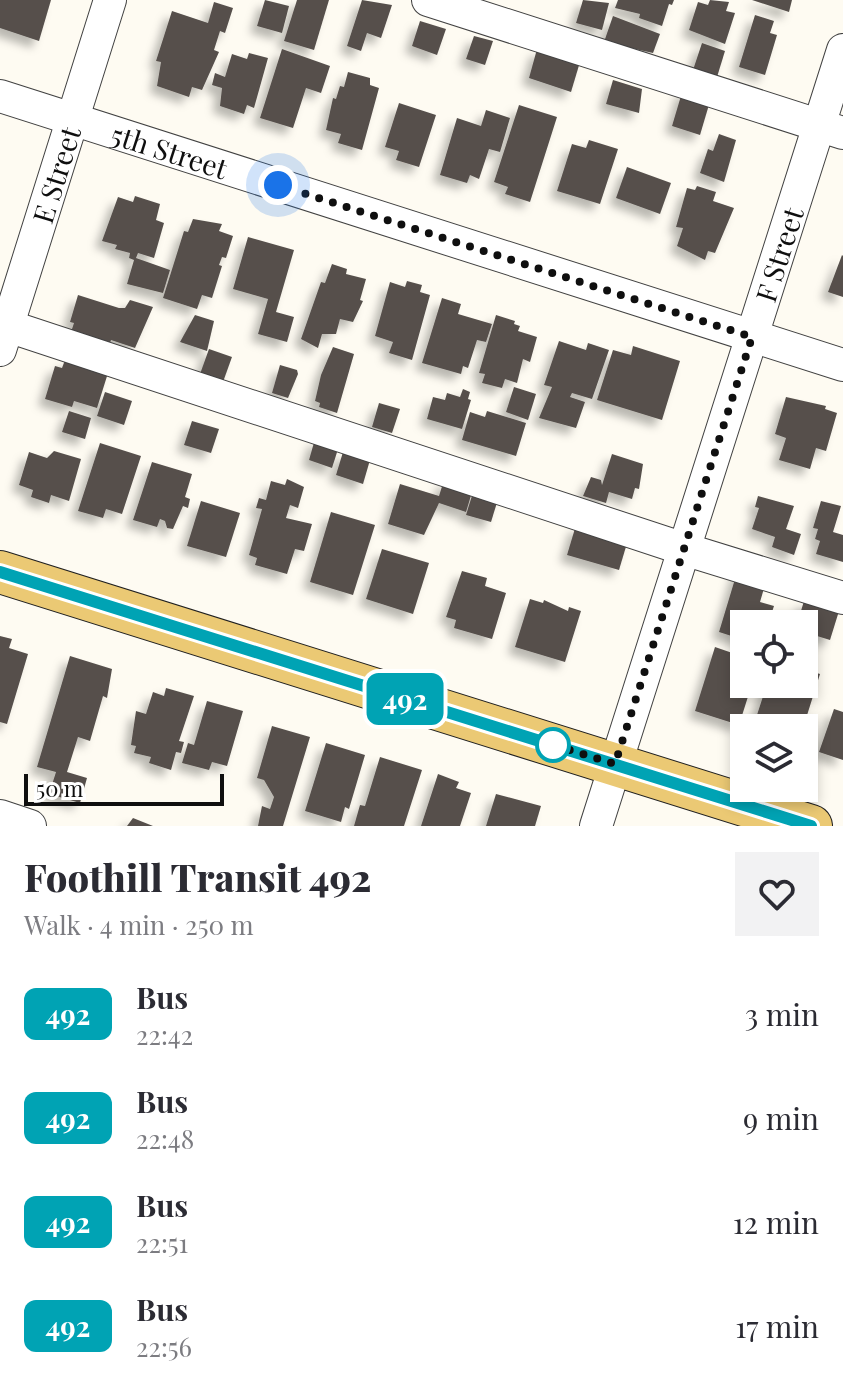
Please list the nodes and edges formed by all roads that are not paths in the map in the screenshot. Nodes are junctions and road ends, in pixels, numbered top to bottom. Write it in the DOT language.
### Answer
graph roads {
  1 [pos="110,0"];
  2 [pos="428,0"];
  3 [pos="843,50"];
  4 [pos="0,96"];
  5 [pos="71,118"];
  6 [pos="831,129"];
  7 [pos="752,337"];
  8 [pos="4,338"];
  9 [pos="843,365"];
  10 [pos="684,549"];
  11 [pos="0,572"];
  12 [pos="843,598"];
  13 [pos="615,764"];
  14 [pos="0,816"];
  15 [pos="30,826"];
  16 [pos="596,826"];
  17 [pos="811,826"];
  1 -- 5 [label="street, E Street"];
  2 -- 6 [label="street"];
  3 -- 6 [label="street, F Street"];
  4 -- 5 [label="street, 5th Street"];
  5 -- 7 [label="street, 5th Street"];
  5 -- 8 [label="street, E Street"];
  6 -- 7 [label="street, F Street"];
  7 -- 9 [label="street, 5th Street"];
  7 -- 10 [label="street, F Street"];
  8 -- 10 [label="street"];
  10 -- 12 [label="street"];
  10 -- 13 [label="street, F Street"];
  11 -- 13 [label="main road"];
  13 -- 16 [label="street, F Street"];
  13 -- 17 [label="main road"];
  14 -- 15 [label="street"];
}
